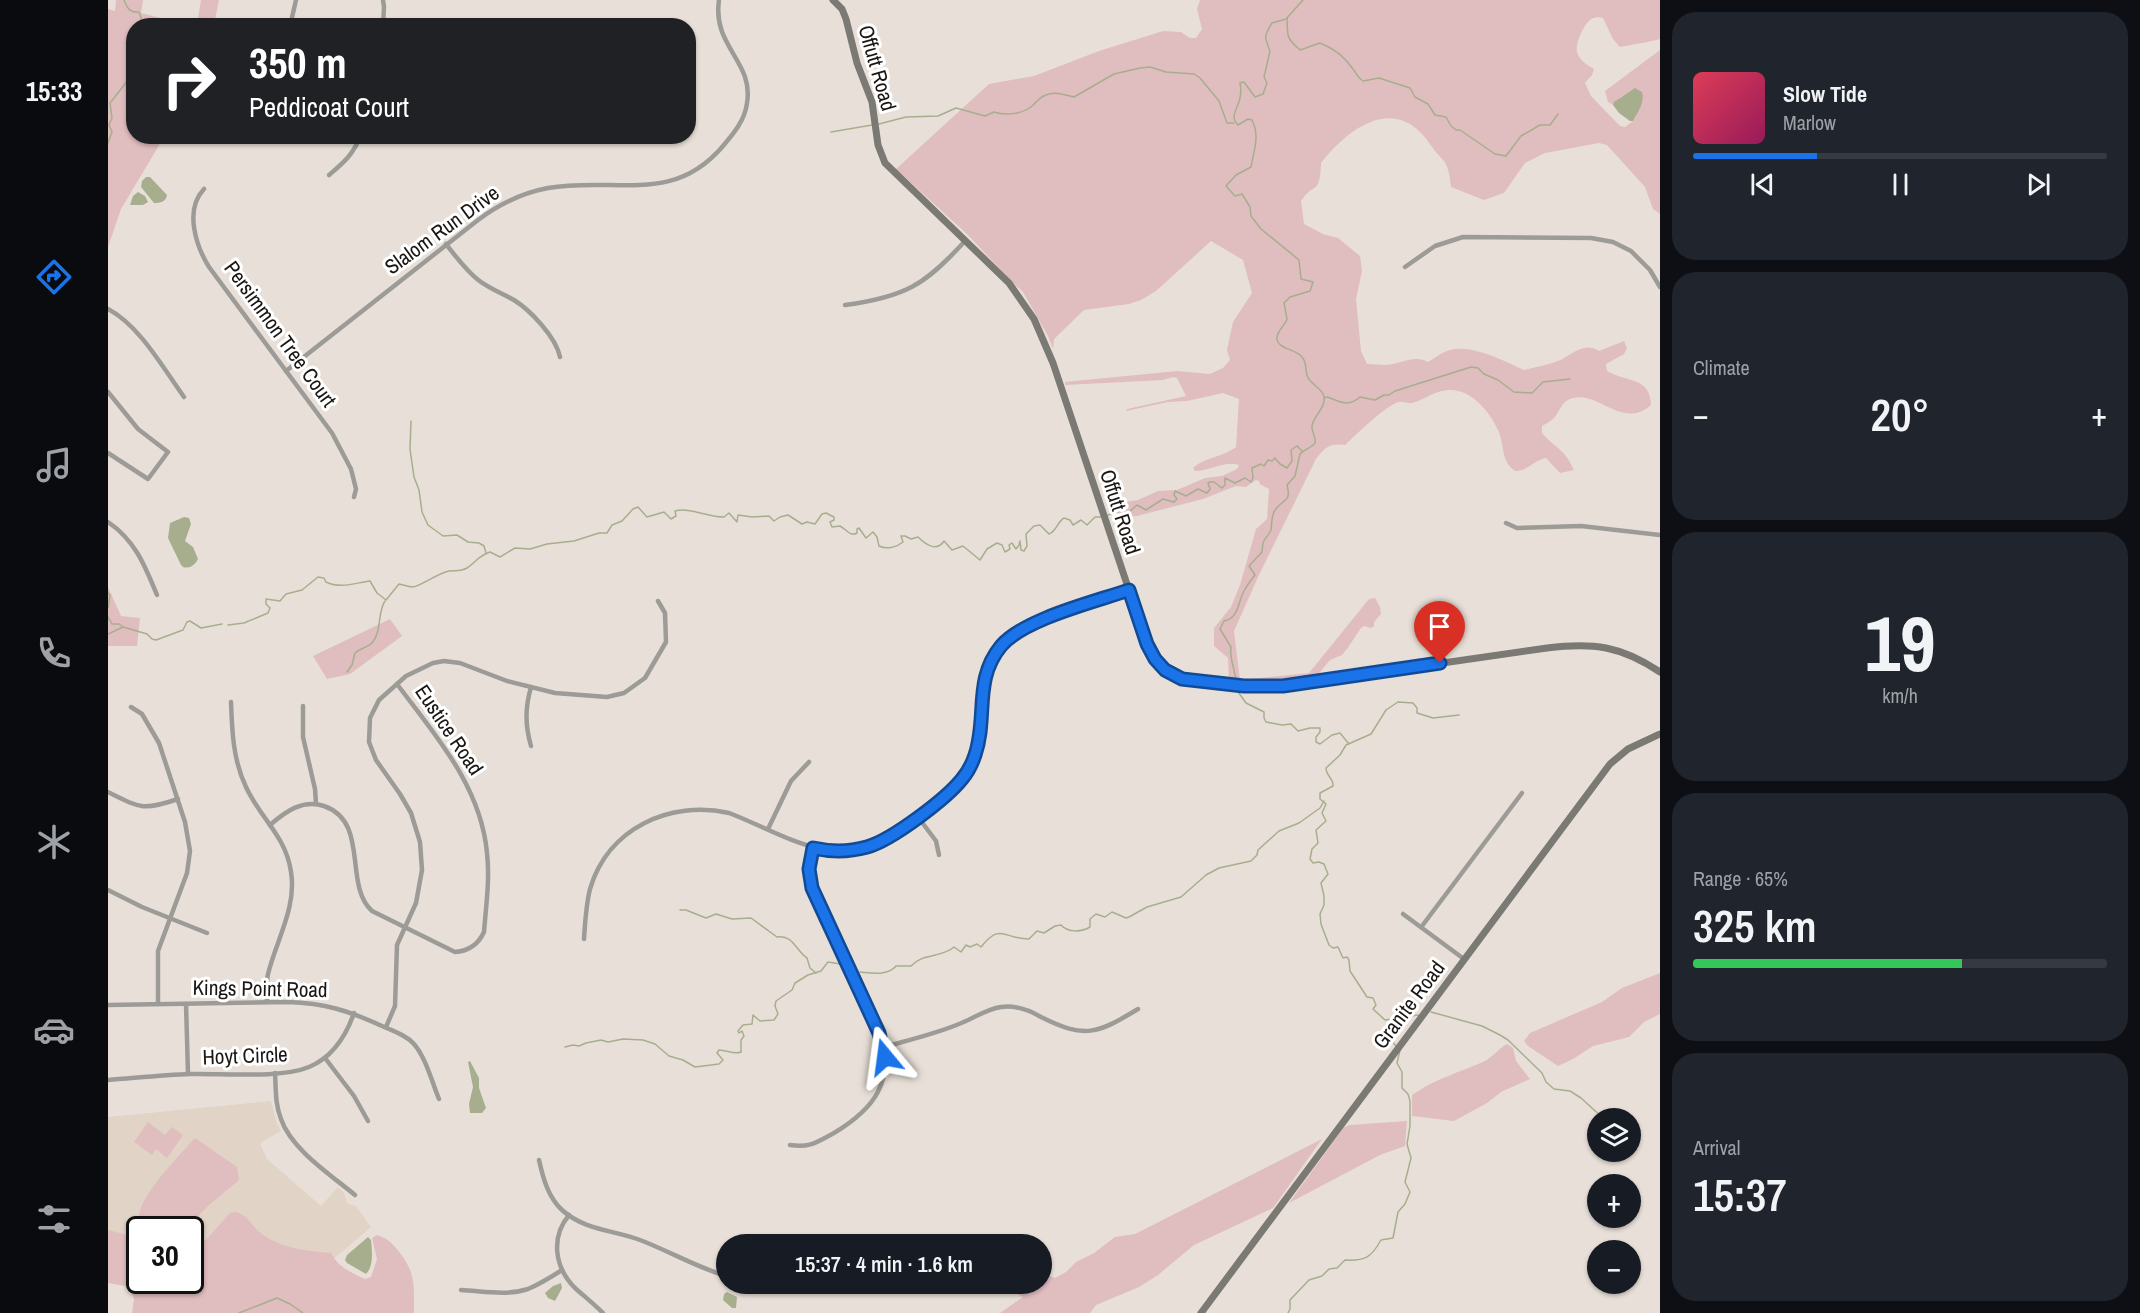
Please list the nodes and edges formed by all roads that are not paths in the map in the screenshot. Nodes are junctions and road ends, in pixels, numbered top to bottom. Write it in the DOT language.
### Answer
graph roads {
  1 [pos="296,0"];
  2 [pos="383,0"];
  3 [pos="719,0"];
  4 [pos="832,0"];
  5 [pos="292,18"];
  6 [pos="383,18"];
  7 [pos="358,144"];
  8 [pos="329,175"];
  9 [pos="204,189"];
  10 [pos="965,240"];
  11 [pos="446,244"];
  12 [pos="1405,267"];
  13 [pos="1660,287"];
  14 [pos="845,305"];
  15 [pos="108,309"];
  16 [pos="560,357"];
  17 [pos="286,371"];
  18 [pos="108,392"];
  19 [pos="184,397"];
  20 [pos="108,453"];
  21 [pos="354,497"];
  22 [pos="108,522"];
  23 [pos="1506,523"];
  24 [pos="1660,535"];
  25 [pos="1129,590"];
  26 [pos="157,595"];
  27 [pos="658,601"];
  28 [pos="1660,672"];
  29 [pos="397,684"];
  30 [pos="531,687"];
  31 [pos="231,702"];
  32 [pos="303,706"];
  33 [pos="131,707"];
  34 [pos="1660,734"];
  35 [pos="531,746"];
  36 [pos="809,762"];
  37 [pos="108,792"];
  38 [pos="1522,793"];
  39 [pos="178,799"];
  40 [pos="316,804"];
  41 [pos="918,817"];
  42 [pos="270,825"];
  43 [pos="768,829"];
  44 [pos="813,848"];
  45 [pos="939,855"];
  46 [pos="108,890"];
  47 [pos="1403,914"];
  48 [pos="170,918"];
  49 [pos="1422,926"];
  50 [pos="405,928"];
  51 [pos="207,933"];
  52 [pos="584,939"];
  53 [pos="1464,959"];
  54 [pos="267,1002"];
  55 [pos="158,1004"];
  56 [pos="186,1004"];
  57 [pos="108,1005"];
  58 [pos="1138,1009"];
  59 [pos="354,1013"];
  60 [pos="386,1028"];
  61 [pos="884,1047"];
  62 [pos="325,1058"];
  63 [pos="275,1073"];
  64 [pos="188,1074"];
  65 [pos="108,1080"];
  66 [pos="439,1099"];
  67 [pos="368,1121"];
  68 [pos="790,1145"];
  69 [pos="539,1160"];
  70 [pos="355,1195"];
  71 [pos="568,1215"];
  72 [pos="562,1270"];
  73 [pos="716,1272"];
  74 [pos="461,1290"];
  75 [pos="603,1313"];
  76 [pos="1201,1313"];
  1 -- 5 [label="street"];
  2 -- 6 [label="street"];
  3 -- 11 [label="street, Slalom Run Drive"];
  4 -- 10 [label="street, Offutt Road"];
  7 -- 8 [label="street"];
  9 -- 17 [label="street, Persimmon Tree Court"];
  10 -- 14 [label="street"];
  10 -- 25 [label="street, Offutt Road"];
  11 -- 16 [label="street"];
  11 -- 17 [label="street, Slalom Run Drive"];
  12 -- 13 [label="street"];
  15 -- 19 [label="street"];
  17 -- 21 [label="street, Persimmon Tree Court"];
  18 -- 20 [label="street"];
  22 -- 26 [label="street"];
  23 -- 24 [label="street"];
  25 -- 28 [label="street, Offutt Road"];
  25 -- 41 [label="street"];
  27 -- 30 [label="street"];
  29 -- 30 [label="street"];
  29 -- 50 [label="street"];
  29 -- 50 [label="street, Eustice Road"];
  30 -- 35 [label="street"];
  31 -- 42 [label="street"];
  32 -- 40 [label="street"];
  33 -- 39 [label="street"];
  34 -- 53 [label="street, Granite Road"];
  36 -- 43 [label="street"];
  37 -- 39 [label="street"];
  38 -- 49 [label="street"];
  39 -- 48 [label="street"];
  40 -- 42 [label="street"];
  40 -- 50 [label="street"];
  41 -- 44 [label="street"];
  41 -- 45 [label="street"];
  42 -- 54 [label="street"];
  43 -- 44 [label="street"];
  43 -- 52 [label="street"];
  44 -- 61 [label="street"];
  46 -- 48 [label="street"];
  47 -- 49 [label="street"];
  48 -- 51 [label="street"];
  48 -- 55 [label="street"];
  49 -- 53 [label="street"];
  50 -- 60 [label="street"];
  53 -- 76 [label="street, Granite Road"];
  54 -- 56 [label="street, Kings Point Road"];
  54 -- 59 [label="street, Kings Point Road"];
  55 -- 56 [label="street, Kings Point Road"];
  55 -- 57 [label="street, Kings Point Road"];
  56 -- 64 [label="street"];
  58 -- 61 [label="street"];
  59 -- 60 [label="street, Kings Point Road"];
  59 -- 62 [label="street, Hoyt Circle"];
  60 -- 66 [label="street, Kings Point Road"];
  61 -- 68 [label="street"];
  62 -- 63 [label="street, Hoyt Circle"];
  62 -- 67 [label="street"];
  63 -- 64 [label="street, Hoyt Circle"];
  63 -- 70 [label="street"];
  64 -- 65 [label="street, Hoyt Circle"];
  69 -- 71 [label="street"];
  71 -- 72 [label="street"];
  71 -- 73 [label="street"];
  72 -- 74 [label="street"];
  72 -- 75 [label="street"];
}
